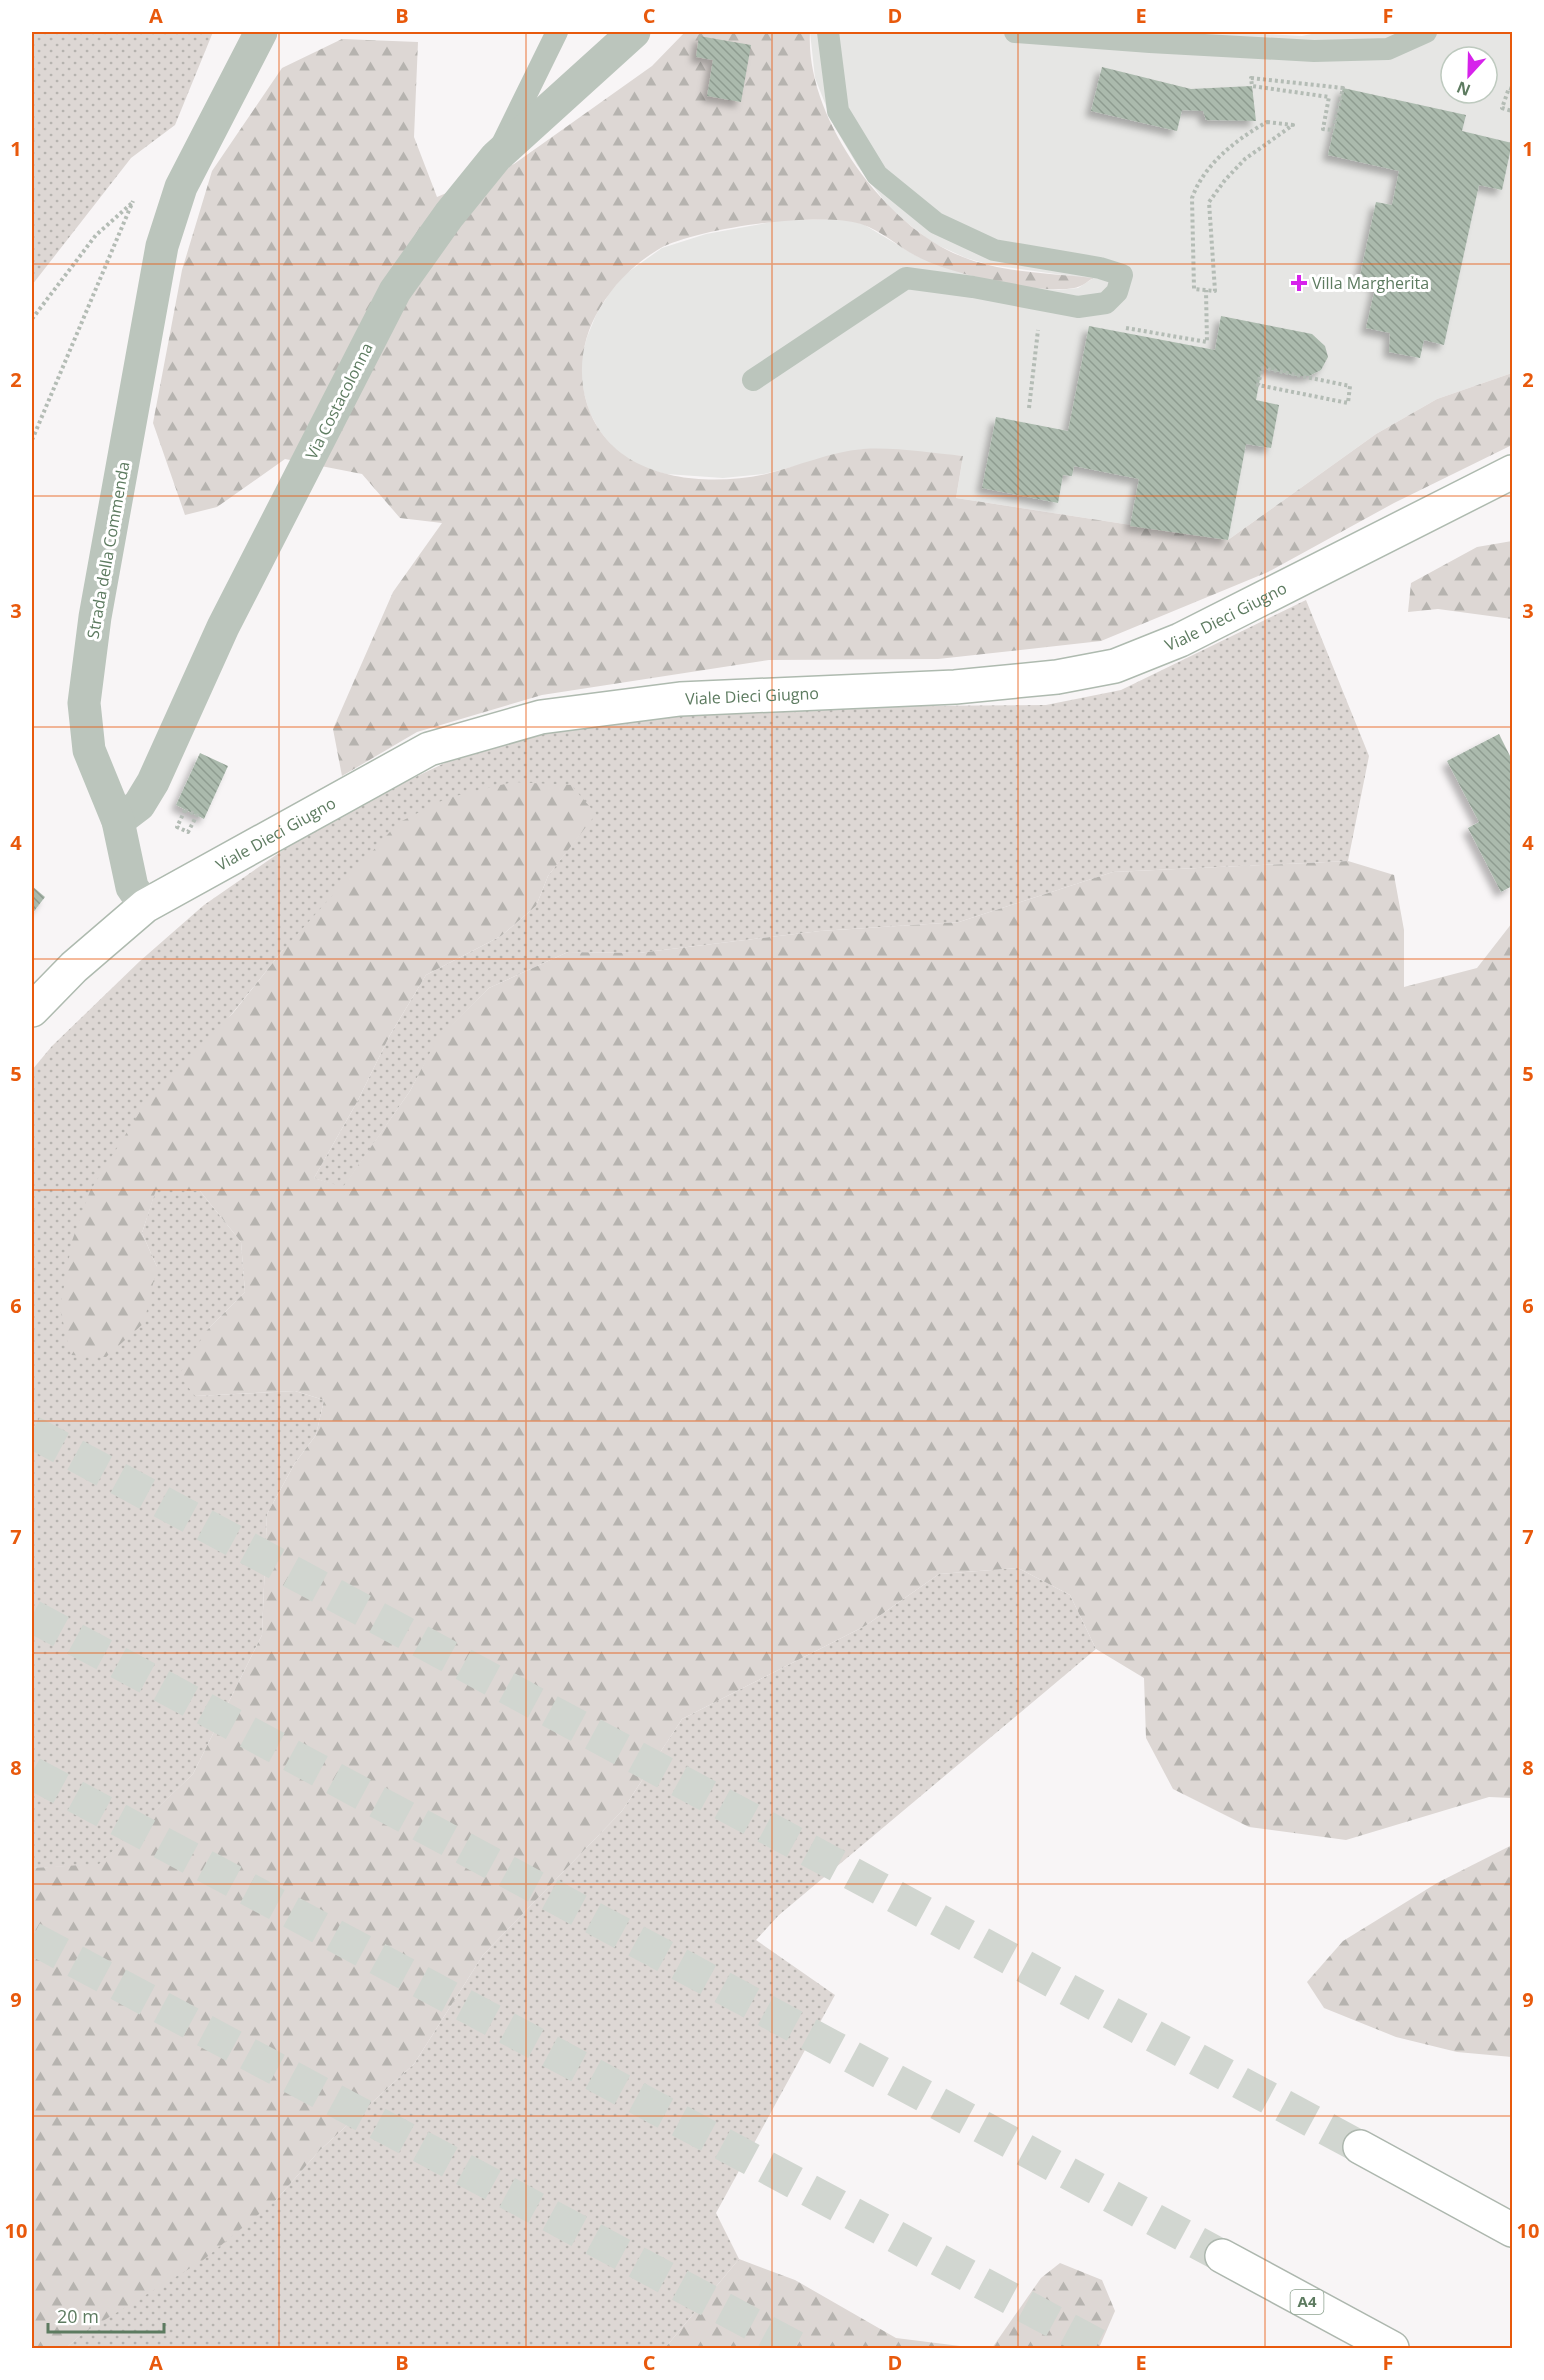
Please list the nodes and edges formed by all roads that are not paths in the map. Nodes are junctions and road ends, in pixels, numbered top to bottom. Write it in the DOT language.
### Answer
graph roads {
  1 [pos="261,32"];
  2 [pos="557,32"];
  3 [pos="634,32"];
  4 [pos="828,32"];
  5 [pos="1015,32"];
  6 [pos="1426,32"];
  7 [pos="496,157"];
  8 [pos="753,380"];
  9 [pos="1512,472"];
  10 [pos="118,821"];
  11 [pos="145,906"];
  12 [pos="32,1010"];
  13 [pos="1360,2147"];
  14 [pos="1512,2230"];
  15 [pos="1222,2256"];
  16 [pos="1392,2349"];
  1 -- 10 [label="street, Strada della Commenda"];
  2 -- 7 [label="lane"];
  3 -- 7 [label="street, Via Costacolonna"];
  4 -- 8 [label="lane"];
  5 -- 6 [label="lane"];
  7 -- 10 [label="street, Via Costacolonna"];
  9 -- 11 [label="main road, Viale Dieci Giugno"];
  10 -- 11 [label="street, Strada della Commenda"];
  11 -- 12 [label="main road, Viale Dieci Giugno"];
  13 -- 14 [label="main road"];
  15 -- 16 [label="main road, A4"];
}
